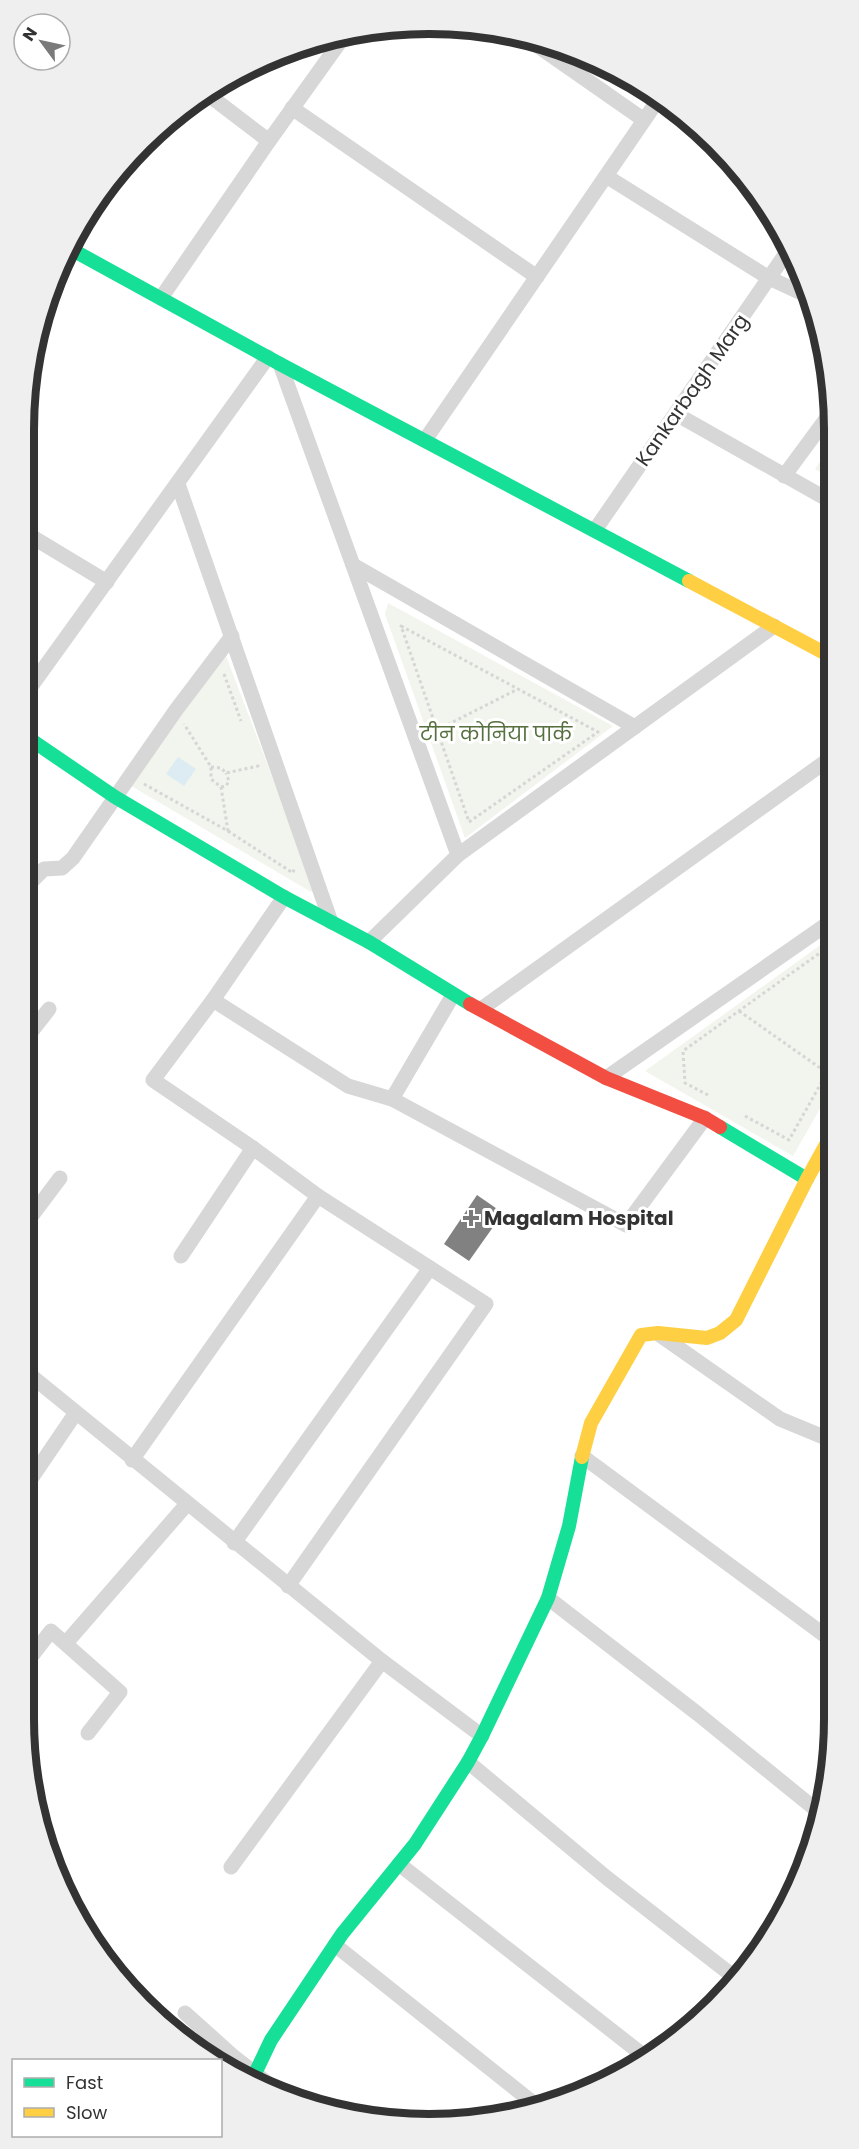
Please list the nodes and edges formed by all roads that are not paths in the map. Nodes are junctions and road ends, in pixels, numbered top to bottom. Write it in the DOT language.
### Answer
graph roads {
  1 [pos="337,46"];
  2 [pos="547,52"];
  3 [pos="213,99"];
  4 [pos="654,105"];
  5 [pos="292,108"];
  6 [pos="644,120"];
  7 [pos="268,141"];
  8 [pos="606,176"];
  9 [pos="77,252"];
  10 [pos="784,256"];
  11 [pos="537,277"];
  12 [pos="769,278"];
  13 [pos="800,292"];
  14 [pos="161,298"];
  15 [pos="274,360"];
  16 [pos="676,414"];
  17 [pos="824,422"];
  18 [pos="425,440"];
  19 [pos="784,476"];
  20 [pos="178,484"];
  21 [pos="824,498"];
  22 [pos="595,530"];
  23 [pos="34,538"];
  24 [pos="353,565"];
  25 [pos="107,582"];
  26 [pos="774,626"];
  27 [pos="232,636"];
  28 [pos="824,653"];
  29 [pos="34,682"];
  30 [pos="635,727"];
  31 [pos="34,742"];
  32 [pos="824,763"];
  33 [pos="115,797"];
  34 [pos="458,855"];
  35 [pos="34,878"];
  36 [pos="284,897"];
  37 [pos="331,922"];
  38 [pos="824,926"];
  39 [pos="369,942"];
  40 [pos="453,995"];
  41 [pos="213,1000"];
  42 [pos="49,1009"];
  43 [pos="481,1009"];
  44 [pos="34,1028"];
  45 [pos="606,1078"];
  46 [pos="392,1099"];
  47 [pos="705,1118"];
  48 [pos="253,1148"];
  49 [pos="824,1148"];
  50 [pos="60,1178"];
  51 [pos="807,1179"];
  52 [pos="318,1196"];
  53 [pos="34,1213"];
  54 [pos="181,1256"];
  55 [pos="430,1268"];
  56 [pos="658,1333"];
  57 [pos="34,1379"];
  58 [pos="75,1414"];
  59 [pos="824,1438"];
  60 [pos="582,1456"];
  61 [pos="132,1460"];
  62 [pos="34,1474"];
  63 [pos="187,1504"];
  64 [pos="234,1543"];
  65 [pos="288,1586"];
  66 [pos="548,1598"];
  67 [pos="824,1635"];
  68 [pos="66,1643"];
  69 [pos="34,1653"];
  70 [pos="382,1661"];
  71 [pos="88,1733"];
  72 [pos="482,1736"];
  73 [pos="468,1762"];
  74 [pos="814,1808"];
  75 [pos="399,1864"];
  76 [pos="231,1867"];
  77 [pos="335,1945"];
  78 [pos="731,1974"];
  79 [pos="185,2013"];
  80 [pos="641,2053"];
  81 [pos="245,2069"];
  82 [pos="255,2074"];
  83 [pos="531,2101"];
  1 -- 5 [label="street"];
  2 -- 6 [label="street"];
  3 -- 7 [label="street"];
  4 -- 6 [label="street"];
  5 -- 7 [label="street"];
  5 -- 11 [label="street"];
  6 -- 8 [label="street"];
  7 -- 14 [label="street"];
  8 -- 11 [label="street"];
  8 -- 12 [label="street"];
  9 -- 14 [label="street"];
  10 -- 12 [label="street, Kankarbagh Marg"];
  11 -- 18 [label="street"];
  12 -- 13 [label="street"];
  12 -- 16 [label="street, Kankarbagh Marg"];
  14 -- 15 [label="street"];
  15 -- 18 [label="street"];
  15 -- 20 [label="street"];
  15 -- 24 [label="street"];
  16 -- 19 [label="street"];
  16 -- 22 [label="street, Kankarbagh Marg"];
  17 -- 19 [label="street"];
  18 -- 22 [label="street"];
  19 -- 21 [label="street"];
  20 -- 25 [label="street"];
  20 -- 27 [label="street"];
  22 -- 26 [label="street"];
  23 -- 25 [label="street"];
  24 -- 30 [label="street"];
  24 -- 34 [label="street"];
  25 -- 29 [label="street"];
  26 -- 28 [label="street"];
  26 -- 30 [label="street"];
  27 -- 33 [label="street"];
  27 -- 37 [label="street"];
  30 -- 34 [label="street"];
  31 -- 33 [label="street"];
  32 -- 43 [label="street"];
  33 -- 35 [label="street"];
  33 -- 36 [label="street"];
  34 -- 39 [label="street"];
  36 -- 37 [label="street"];
  36 -- 41 [label="street"];
  37 -- 39 [label="street"];
  38 -- 45 [label="street"];
  39 -- 40 [label="street"];
  40 -- 43 [label="street"];
  40 -- 46 [label="street"];
  41 -- 46 [label="street"];
  41 -- 48 [label="street"];
  42 -- 44 [label="street"];
  43 -- 45 [label="street"];
  45 -- 47 [label="street"];
  46 -- 47 [label="street"];
  47 -- 51 [label="street"];
  48 -- 52 [label="street"];
  48 -- 54 [label="street"];
  49 -- 51 [label="street"];
  50 -- 53 [label="street"];
  51 -- 56 [label="street"];
  52 -- 55 [label="street"];
  52 -- 61 [label="street"];
  55 -- 64 [label="street"];
  55 -- 65 [label="street"];
  56 -- 59 [label="street"];
  56 -- 60 [label="street"];
  57 -- 58 [label="street"];
  58 -- 61 [label="street"];
  58 -- 62 [label="street"];
  60 -- 66 [label="street"];
  60 -- 67 [label="street"];
  61 -- 63 [label="street"];
  63 -- 64 [label="street"];
  63 -- 68 [label="street"];
  64 -- 65 [label="street"];
  65 -- 70 [label="street"];
  66 -- 72 [label="street"];
  66 -- 74 [label="street"];
  68 -- 69 [label="street"];
  68 -- 71 [label="street"];
  70 -- 72 [label="street"];
  70 -- 76 [label="street"];
  72 -- 73 [label="street"];
  73 -- 75 [label="street"];
  73 -- 78 [label="street"];
  75 -- 77 [label="street"];
  75 -- 80 [label="street"];
  77 -- 82 [label="street"];
  77 -- 83 [label="street"];
  79 -- 81 [label="street"];
}
